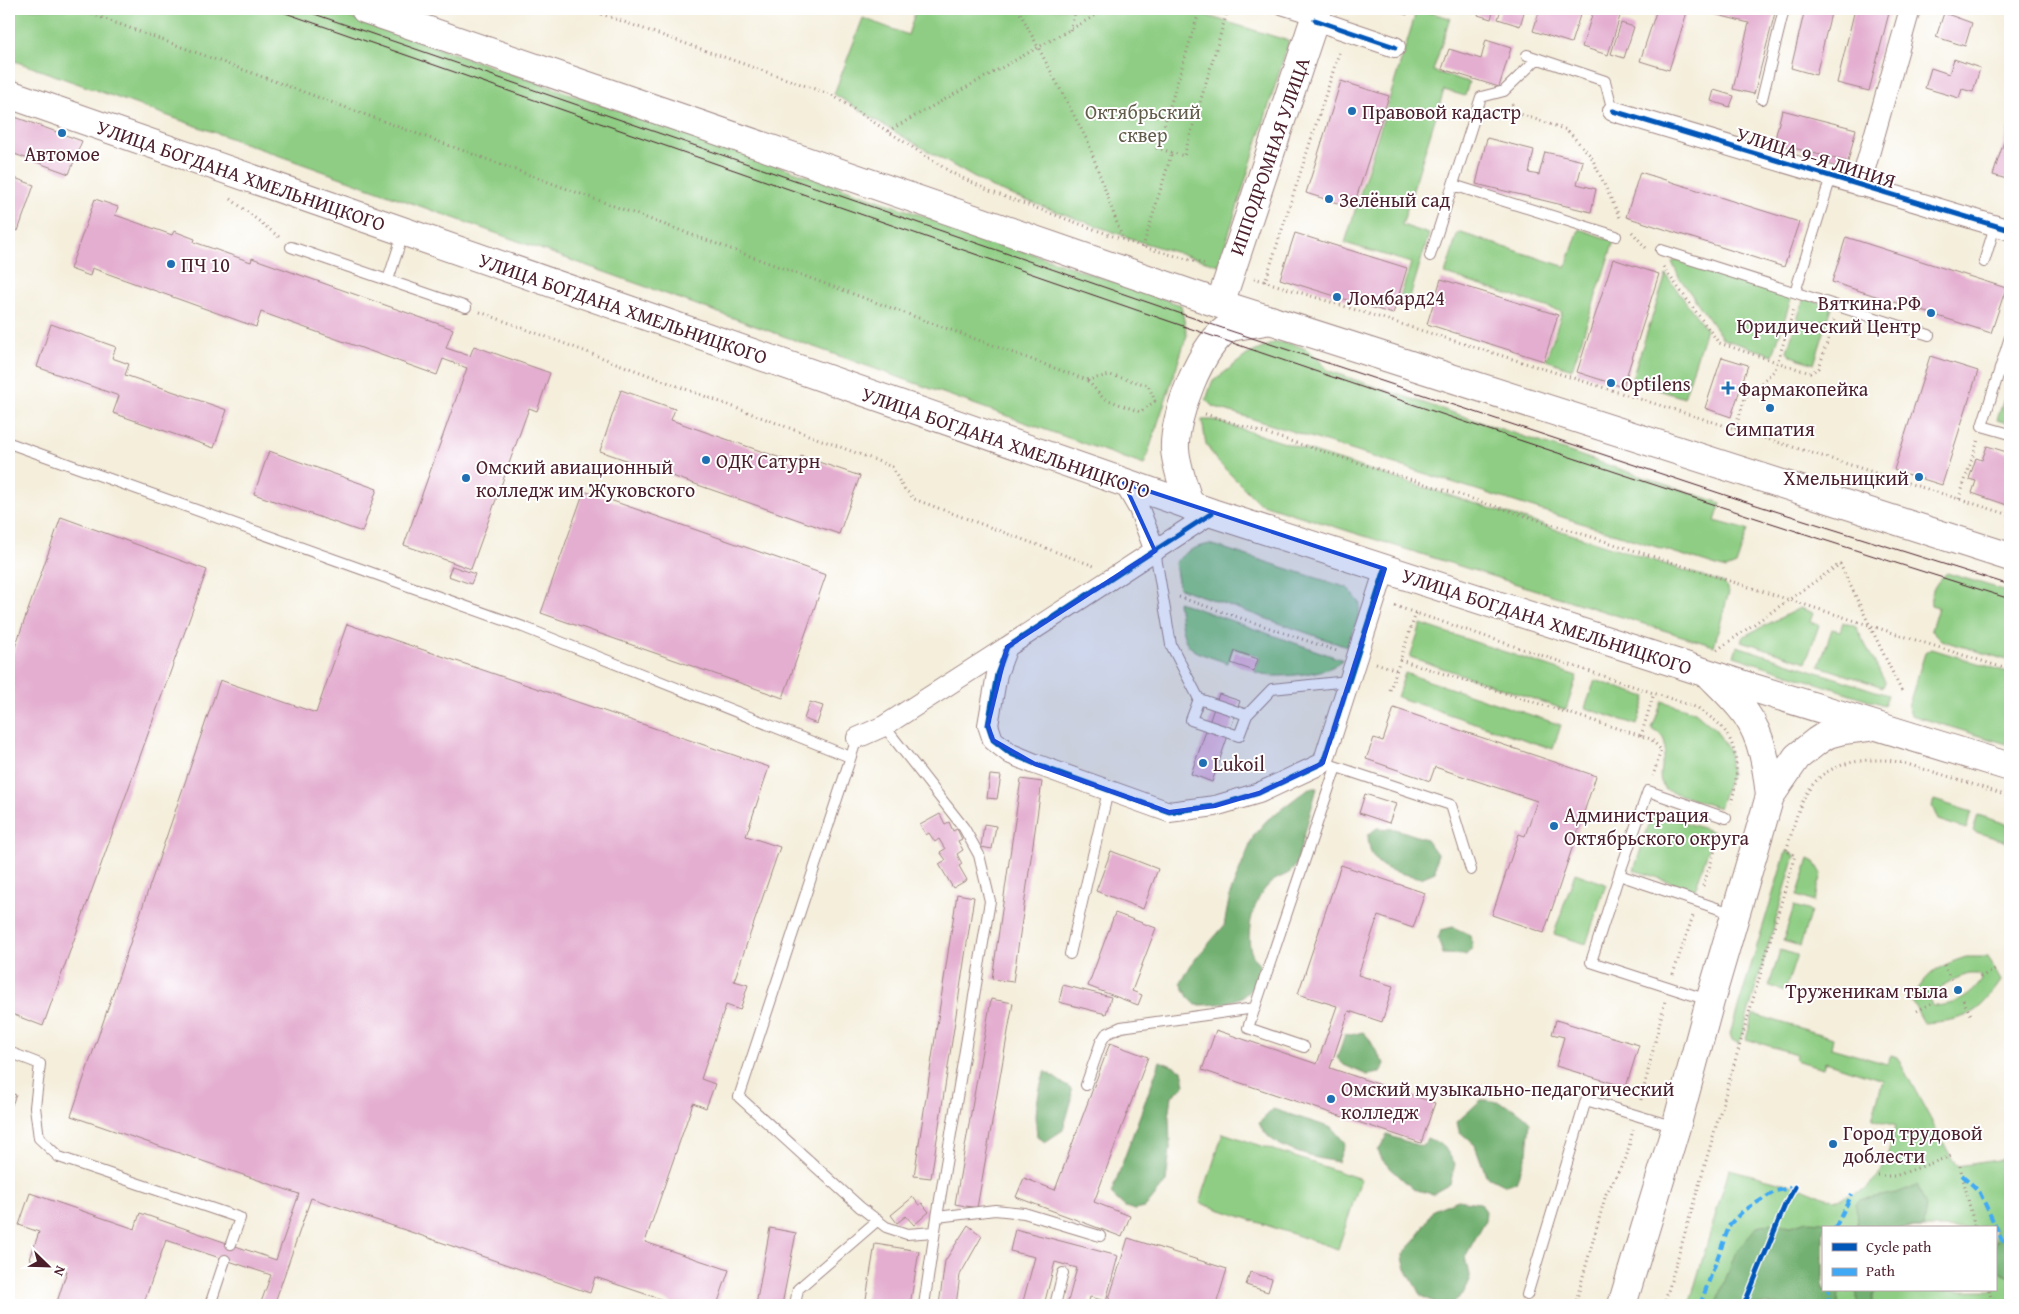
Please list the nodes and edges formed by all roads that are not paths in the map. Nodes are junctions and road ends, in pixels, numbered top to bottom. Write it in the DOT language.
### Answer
graph roads {
  1 [pos="365,9"];
  2 [pos="1281,9"];
  3 [pos="1784,9"];
  4 [pos="1910,9"];
  5 [pos="1317,14"];
  6 [pos="1394,47"];
  7 [pos="1527,55"];
  8 [pos="1538,59"];
  9 [pos="9,94"];
  10 [pos="1762,99"];
  11 [pos="1613,111"];
  12 [pos="1831,177"];
  13 [pos="1453,185"];
  14 [pos="1860,186"];
  15 [pos="2003,228"];
  16 [pos="404,232"];
  17 [pos="1616,236"];
  18 [pos="292,247"];
  19 [pos="1661,250"];
  20 [pos="1430,256"];
  21 [pos="1984,262"];
  22 [pos="388,280"];
  23 [pos="1797,293"];
  24 [pos="1220,304"];
  25 [pos="466,307"];
  26 [pos="1271,320"];
  27 [pos="1929,335"];
  28 [pos="2010,337"];
  29 [pos="2010,434"];
  30 [pos="9,443"];
  31 [pos="1124,483"];
  32 [pos="1201,510"];
  33 [pos="1155,551"];
  34 [pos="2010,557"];
  35 [pos="1385,569"];
  36 [pos="1007,647"];
  37 [pos="1713,662"];
  38 [pos="1348,681"];
  39 [pos="1199,698"];
  40 [pos="1247,715"];
  41 [pos="884,726"];
  42 [pos="1875,726"];
  43 [pos="857,738"];
  44 [pos="850,757"];
  45 [pos="1329,765"];
  46 [pos="2010,767"];
  47 [pos="1108,791"];
  48 [pos="1770,796"];
  49 [pos="1726,818"];
  50 [pos="1471,870"];
  51 [pos="1619,875"];
  52 [pos="1735,914"];
  53 [pos="1070,954"];
  54 [pos="1710,1001"];
  55 [pos="1255,1008"];
  56 [pos="1304,1047"];
  57 [pos="9,1052"];
  58 [pos="1086,1085"];
  59 [pos="1676,1127"];
  60 [pos="936,1217"];
  61 [pos="878,1220"];
  62 [pos="934,1232"];
  63 [pos="1100,1236"];
  64 [pos="231,1244"];
  65 [pos="225,1260"];
  66 [pos="1063,1273"];
  67 [pos="1527,1295"];
  68 [pos="210,1305"];
  69 [pos="795,1305"];
  70 [pos="924,1305"];
  71 [pos="1055,1305"];
  72 [pos="1622,1305"];
  1 -- 24 [label="main road"];
  2 -- 5 [label="lane"];
  3 -- 10 [label="lane"];
  4 -- 14 [label="street"];
  5 -- 6 [label="street"];
  5 -- 24 [label="main road, ИППОДРОМНАЯ УЛИЦА"];
  7 -- 8 [label="lane"];
  8 -- 11 [label="lane"];
  8 -- 13 [label="lane"];
  9 -- 16 [label="main road, УЛИЦА БОГДАНА ХМЕЛЬНИЦКОГО"];
  11 -- 12 [label="street, УЛИЦА 9-Я ЛИНИЯ"];
  12 -- 14 [label="street, УЛИЦА 9-Я ЛИНИЯ"];
  12 -- 23 [label="lane"];
  13 -- 17 [label="lane"];
  13 -- 20 [label="lane"];
  14 -- 15 [label="street, УЛИЦА 9-Я ЛИНИЯ"];
  15 -- 21 [label="lane"];
  16 -- 22 [label="lane"];
  16 -- 31 [label="main road, УЛИЦА БОГДАНА ХМЕЛЬНИЦКОГО"];
  18 -- 22 [label="lane"];
  19 -- 23 [label="lane"];
  22 -- 25 [label="lane"];
  23 -- 27 [label="lane"];
  24 -- 26 [label="main road"];
  26 -- 32 [label="main road"];
  26 -- 34 [label="main road"];
  28 -- 29 [label="lane"];
  30 -- 44 [label="lane"];
  31 -- 32 [label="main road, УЛИЦА БОГДАНА ХМЕЛЬНИЦКОГО"];
  31 -- 33 [label="street"];
  32 -- 33 [label="street"];
  32 -- 35 [label="main road, УЛИЦА БОГДАНА ХМЕЛЬНИЦКОГО"];
  33 -- 36 [label="street"];
  33 -- 39 [label="lane"];
  35 -- 37 [label="main road, УЛИЦА БОГДАНА ХМЕЛЬНИЦКОГО"];
  35 -- 38 [label="street"];
  36 -- 41 [label="street"];
  36 -- 47 [label="street"];
  37 -- 42 [label="main road, УЛИЦА БОГДАНА ХМЕЛЬНИЦКОГО"];
  37 -- 48 [label="main road"];
  38 -- 40 [label="lane"];
  38 -- 45 [label="street"];
  39 -- 40 [label="lane"];
  39 -- 40 [label="lane"];
  41 -- 43 [label="street"];
  41 -- 60 [label="lane"];
  42 -- 46 [label="main road, УЛИЦА БОГДАНА ХМЕЛЬНИЦКОГО"];
  42 -- 48 [label="main road"];
  43 -- 44 [label="lane"];
  44 -- 61 [label="lane"];
  45 -- 47 [label="street"];
  45 -- 50 [label="lane"];
  45 -- 55 [label="lane"];
  47 -- 53 [label="lane"];
  48 -- 52 [label="main road"];
  49 -- 51 [label="lane"];
  51 -- 52 [label="lane"];
  51 -- 54 [label="lane"];
  52 -- 54 [label="main road"];
  54 -- 59 [label="main road"];
  55 -- 56 [label="lane"];
  55 -- 58 [label="lane"];
  57 -- 64 [label="lane"];
  59 -- 67 [label="lane"];
  59 -- 72 [label="main road"];
  60 -- 62 [label="lane"];
  60 -- 63 [label="lane"];
  61 -- 62 [label="lane"];
  61 -- 69 [label="lane"];
  62 -- 70 [label="lane"];
  65 -- 68 [label="lane"];
  66 -- 71 [label="lane"];
}
